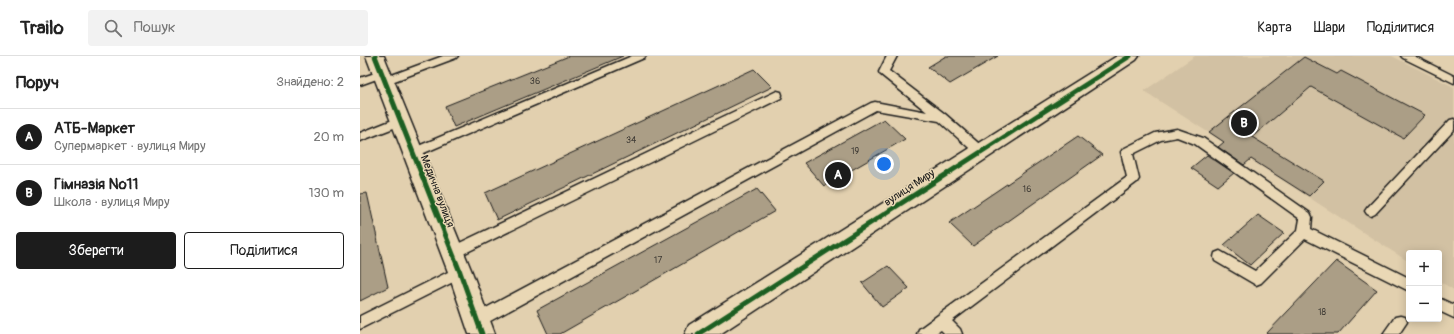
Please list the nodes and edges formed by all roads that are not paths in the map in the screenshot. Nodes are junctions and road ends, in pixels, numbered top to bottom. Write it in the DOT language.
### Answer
graph roads {
  1 [pos="453,56"];
  2 [pos="641,56"];
  3 [pos="892,56"];
  4 [pos="1130,56"];
  5 [pos="1406,56"];
  6 [pos="1430,56"];
  7 [pos="1422,64"];
  8 [pos="380,70"];
  9 [pos="1454,80"];
  10 [pos="360,82"];
  11 [pos="777,95"];
  12 [pos="942,118"];
  13 [pos="400,121"];
  14 [pos="1454,123"];
  15 [pos="360,137"];
  16 [pos="981,152"];
  17 [pos="413,153"];
  18 [pos="1371,210"];
  19 [pos="1304,232"];
  20 [pos="1220,257"];
  21 [pos="456,262"];
  22 [pos="1406,283"];
  23 [pos="1442,306"];
  24 [pos="1454,312"];
  25 [pos="942,321"];
  26 [pos="1400,322"];
  27 [pos="360,323"];
  28 [pos="479,327"];
  29 [pos="698,334"];
  30 [pos="924,334"];
  31 [pos="955,334"];
  32 [pos="1390,334"];
  1 -- 8 [label="lane"];
  2 -- 17 [label="lane"];
  3 -- 12 [label="lane"];
  4 -- 16 [label="street, вулиця Миру"];
  5 -- 7 [label="lane"];
  6 -- 7 [label="lane"];
  7 -- 9 [label="lane"];
  8 -- 10 [label="lane"];
  8 -- 13 [label="street, Медична вулиця"];
  11 -- 21 [label="lane"];
  12 -- 16 [label="lane"];
  12 -- 28 [label="lane"];
  13 -- 15 [label="lane"];
  13 -- 17 [label="street, Медична вулиця"];
  14 -- 18 [label="lane"];
  16 -- 29 [label="street, вулиця Миру"];
  17 -- 21 [label="street, Медична вулиця"];
  19 -- 20 [label="lane"];
  19 -- 22 [label="lane"];
  19 -- 25 [label="lane"];
  21 -- 27 [label="lane"];
  21 -- 28 [label="street, Медична вулиця"];
  23 -- 24 [label="lane"];
  25 -- 30 [label="lane"];
  25 -- 31 [label="lane"];
  26 -- 32 [label="lane"];
}
